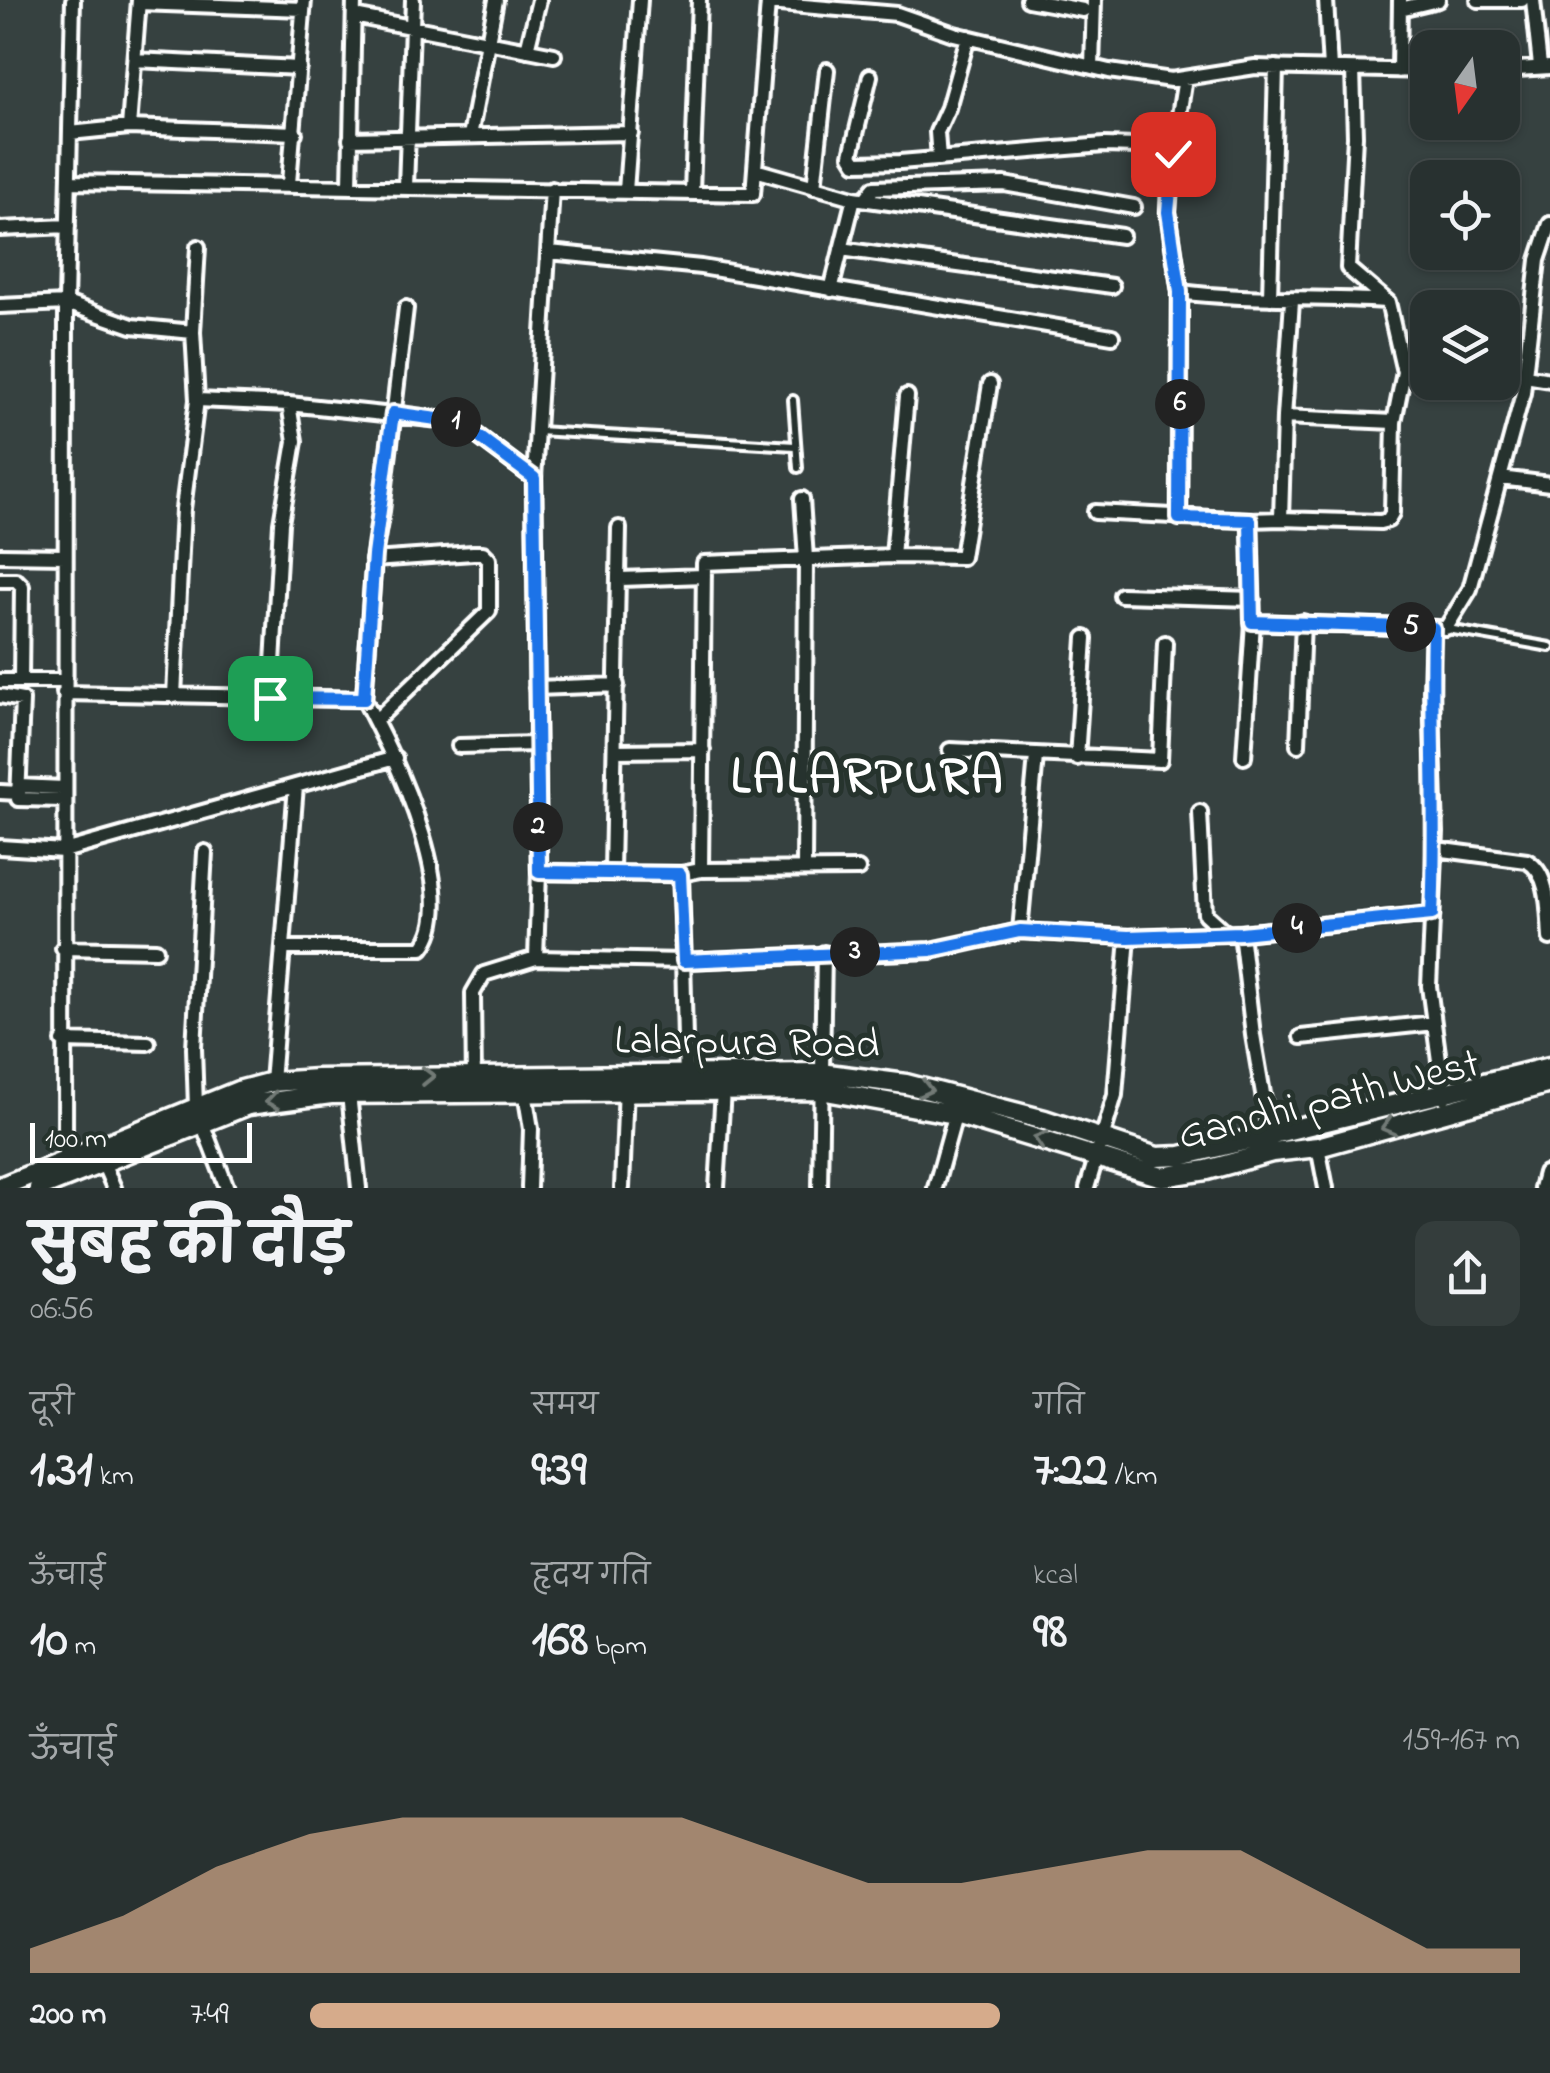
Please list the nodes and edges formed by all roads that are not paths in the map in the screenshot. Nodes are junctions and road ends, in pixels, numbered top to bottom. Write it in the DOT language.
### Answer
graph roads {
  1 [pos="73,0"];
  2 [pos="354,0"];
  3 [pos="413,0"];
  4 [pos="496,0"];
  5 [pos="539,0"];
  6 [pos="640,0"];
  7 [pos="698,0"];
  8 [pos="1028,0"];
  9 [pos="1326,0"];
  10 [pos="1438,0"];
  11 [pos="1478,0"];
  12 [pos="1522,0"];
  13 [pos="1533,0"];
  14 [pos="139,1"];
  15 [pos="768,2"];
  16 [pos="304,4"];
  17 [pos="1400,4"];
  18 [pos="1089,5"];
  19 [pos="354,16"];
  20 [pos="412,27"];
  21 [pos="968,37"];
  22 [pos="490,42"];
  23 [pos="527,50"];
  24 [pos="554,55"];
  25 [pos="135,60"];
  26 [pos="1092,67"];
  27 [pos="1276,67"];
  28 [pos="1545,67"];
  29 [pos="299,68"];
  30 [pos="1330,69"];
  31 [pos="1520,69"];
  32 [pos="827,70"];
  33 [pos="1354,70"];
  34 [pos="1399,71"];
  35 [pos="1410,71"];
  36 [pos="870,76"];
  37 [pos="1185,78"];
  38 [pos="129,127"];
  39 [pos="70,133"];
  40 [pos="295,133"];
  41 [pos="631,133"];
  42 [pos="470,136"];
  43 [pos="408,138"];
  44 [pos="350,139"];
  45 [pos="1173,154"];
  46 [pos="939,158"];
  47 [pos="755,170"];
  48 [pos="69,182"];
  49 [pos="290,183"];
  50 [pos="350,184"];
  51 [pos="406,186"];
  52 [pos="814,187"];
  53 [pos="552,189"];
  54 [pos="626,191"];
  55 [pos="692,192"];
  56 [pos="860,199"];
  57 [pos="1134,208"];
  58 [pos="1550,224"];
  59 [pos="68,226"];
  60 [pos="0,229"];
  61 [pos="1122,236"];
  62 [pos="198,247"];
  63 [pos="842,249"];
  64 [pos="549,252"];
  65 [pos="1544,261"];
  66 [pos="1112,286"];
  67 [pos="831,290"];
  68 [pos="1180,292"];
  69 [pos="1270,298"];
  70 [pos="1292,301"];
  71 [pos="1388,302"];
  72 [pos="66,303"];
  73 [pos="0,306"];
  74 [pos="406,308"];
  75 [pos="193,332"];
  76 [pos="1112,336"];
  77 [pos="1525,376"];
  78 [pos="1550,380"];
  79 [pos="990,384"];
  80 [pos="907,396"];
  81 [pos="197,400"];
  82 [pos="793,400"];
  83 [pos="289,404"];
  84 [pos="393,413"];
  85 [pos="1284,417"];
  86 [pos="1394,422"];
  87 [pos="537,431"];
  88 [pos="795,446"];
  89 [pos="798,468"];
  90 [pos="534,478"];
  91 [pos="1500,478"];
  92 [pos="1550,484"];
  93 [pos="802,499"];
  94 [pos="1095,512"];
  95 [pos="1179,518"];
  96 [pos="1250,520"];
  97 [pos="1282,520"];
  98 [pos="619,528"];
  99 [pos="0,555"];
  100 [pos="65,556"];
  101 [pos="894,556"];
  102 [pos="374,560"];
  103 [pos="806,560"];
  104 [pos="704,576"];
  105 [pos="620,579"];
  106 [pos="0,580"];
  107 [pos="1122,595"];
  108 [pos="1252,599"];
  109 [pos="1252,622"];
  110 [pos="1304,622"];
  111 [pos="1440,628"];
  112 [pos="1085,638"];
  113 [pos="1166,643"];
  114 [pos="1550,648"];
  115 [pos="0,681"];
  116 [pos="21,681"];
  117 [pos="617,685"];
  118 [pos="64,687"];
  119 [pos="536,688"];
  120 [pos="0,696"];
  121 [pos="174,696"];
  122 [pos="270,698"];
  123 [pos="364,699"];
  124 [pos="375,720"];
  125 [pos="537,744"];
  126 [pos="1298,745"];
  127 [pos="459,746"];
  128 [pos="616,750"];
  129 [pos="702,750"];
  130 [pos="950,750"];
  131 [pos="1036,756"];
  132 [pos="1244,757"];
  133 [pos="394,758"];
  134 [pos="1077,758"];
  135 [pos="296,786"];
  136 [pos="0,792"];
  137 [pos="19,793"];
  138 [pos="64,794"];
  139 [pos="1200,812"];
  140 [pos="0,847"];
  141 [pos="1436,848"];
  142 [pos="64,851"];
  143 [pos="205,852"];
  144 [pos="804,869"];
  145 [pos="858,869"];
  146 [pos="702,870"];
  147 [pos="539,872"];
  148 [pos="612,872"];
  149 [pos="680,874"];
  150 [pos="1432,914"];
  151 [pos="1020,931"];
  152 [pos="1234,933"];
  153 [pos="1128,937"];
  154 [pos="1550,938"];
  155 [pos="63,948"];
  156 [pos="283,948"];
  157 [pos="156,950"];
  158 [pos="824,953"];
  159 [pos="536,958"];
  160 [pos="684,961"];
  161 [pos="1434,1023"];
  162 [pos="1301,1038"];
  163 [pos="64,1041"];
  164 [pos="148,1043"];
  165 [pos="1550,1067"];
  166 [pos="272,1082"];
  167 [pos="686,1082"];
  168 [pos="820,1082"];
  169 [pos="626,1083"];
  170 [pos="1550,1083"];
  171 [pos="474,1084"];
  172 [pos="723,1090"];
  173 [pos="525,1092"];
  174 [pos="349,1094"];
  175 [pos="1445,1102"];
  176 [pos="958,1105"];
  177 [pos="198,1115"];
  178 [pos="1270,1136"];
  179 [pos="1318,1147"];
  180 [pos="1098,1149"];
  181 [pos="104,1164"];
  182 [pos="65,1171"];
  183 [pos="1546,1173"];
  184 [pos="0,1187"];
  185 [pos="39,1188"];
  186 [pos="114,1188"];
  187 [pos="227,1188"];
  188 [pos="359,1188"];
  189 [pos="529,1188"];
  190 [pos="622,1188"];
  191 [pos="717,1188"];
  192 [pos="820,1188"];
  193 [pos="935,1188"];
  194 [pos="1087,1188"];
  195 [pos="1326,1188"];
  196 [pos="1541,1188"];
  1 -- 39 [label="street"];
  2 -- 19 [label="street"];
  3 -- 20 [label="street"];
  4 -- 22 [label="street"];
  5 -- 23 [label="street"];
  6 -- 41 [label="street"];
  7 -- 55 [label="street"];
  8 -- 18 [label="street"];
  9 -- 30 [label="street"];
  10 -- 17 [label="street"];
  11 -- 12 [label="street"];
  13 -- 28 [label="street"];
  14 -- 16 [label="street"];
  14 -- 25 [label="street"];
  15 -- 21 [label="street"];
  15 -- 47 [label="street"];
  16 -- 29 [label="street"];
  17 -- 34 [label="street"];
  18 -- 26 [label="street"];
  19 -- 20 [label="street"];
  19 -- 44 [label="street"];
  20 -- 22 [label="street"];
  20 -- 43 [label="street"];
  21 -- 26 [label="street"];
  21 -- 46 [label="street"];
  22 -- 23 [label="street"];
  22 -- 42 [label="street"];
  23 -- 24 [label="street"];
  25 -- 29 [label="street"];
  25 -- 38 [label="street"];
  26 -- 37 [label="street"];
  27 -- 30 [label="street"];
  27 -- 37 [label="street"];
  27 -- 69 [label="street"];
  28 -- 31 [label="street"];
  29 -- 40 [label="street"];
  30 -- 33 [label="street"];
  32 -- 52 [label="street"];
  33 -- 34 [label="street"];
  33 -- 71 [label="street"];
  34 -- 35 [label="street"];
  36 -- 46 [label="street"];
  37 -- 45 [label="street"];
  38 -- 39 [label="street"];
  38 -- 40 [label="street"];
  39 -- 48 [label="street"];
  40 -- 49 [label="street"];
  41 -- 42 [label="street"];
  41 -- 54 [label="street"];
  42 -- 43 [label="street"];
  43 -- 44 [label="street"];
  43 -- 51 [label="street"];
  44 -- 50 [label="street"];
  45 -- 46 [label="street"];
  45 -- 68 [label="street"];
  47 -- 52 [label="street"];
  47 -- 55 [label="street"];
  48 -- 49 [label="street"];
  48 -- 59 [label="street"];
  49 -- 50 [label="street"];
  50 -- 51 [label="street"];
  51 -- 53 [label="street"];
  52 -- 56 [label="street"];
  53 -- 54 [label="street"];
  53 -- 64 [label="street"];
  54 -- 55 [label="street"];
  56 -- 57 [label="street"];
  56 -- 61 [label="street"];
  56 -- 63 [label="street"];
  58 -- 65 [label="street"];
  59 -- 60 [label="street"];
  59 -- 72 [label="street"];
  62 -- 75 [label="street"];
  63 -- 66 [label="street"];
  63 -- 67 [label="street"];
  64 -- 67 [label="street"];
  64 -- 87 [label="street"];
  65 -- 77 [label="street"];
  67 -- 76 [label="street"];
  68 -- 69 [label="street"];
  68 -- 95 [label="street"];
  69 -- 70 [label="street"];
  70 -- 71 [label="street"];
  70 -- 85 [label="street"];
  71 -- 86 [label="street"];
  72 -- 73 [label="street"];
  72 -- 75 [label="street"];
  72 -- 100 [label="street"];
  74 -- 84 [label="street"];
  75 -- 81 [label="street"];
  77 -- 78 [label="street"];
  77 -- 91 [label="street"];
  79 -- 101 [label="street"];
  80 -- 101 [label="street"];
  81 -- 83 [label="street"];
  81 -- 121 [label="street"];
  82 -- 88 [label="lane"];
  83 -- 84 [label="street"];
  83 -- 122 [label="street"];
  84 -- 90 [label="street"];
  84 -- 102 [label="street"];
  85 -- 86 [label="street"];
  85 -- 97 [label="street"];
  86 -- 97 [label="street"];
  87 -- 88 [label="lane"];
  87 -- 90 [label="street"];
  88 -- 89 [label="lane"];
  90 -- 119 [label="street"];
  91 -- 92 [label="street"];
  91 -- 111 [label="street"];
  93 -- 103 [label="street"];
  94 -- 95 [label="street"];
  95 -- 96 [label="street"];
  96 -- 97 [label="street"];
  96 -- 108 [label="street"];
  98 -- 105 [label="street"];
  99 -- 100 [label="street"];
  100 -- 118 [label="street"];
  101 -- 103 [label="street"];
  102 -- 123 [label="street"];
  102 -- 124 [label="street"];
  103 -- 104 [label="street"];
  103 -- 144 [label="street"];
  104 -- 105 [label="street"];
  104 -- 129 [label="street"];
  105 -- 117 [label="street"];
  106 -- 116 [label="street"];
  107 -- 108 [label="street"];
  108 -- 109 [label="street"];
  109 -- 110 [label="street"];
  109 -- 132 [label="street"];
  110 -- 111 [label="street"];
  110 -- 126 [label="street"];
  111 -- 114 [label="lane"];
  111 -- 141 [label="street"];
  112 -- 134 [label="street"];
  113 -- 134 [label="street"];
  115 -- 116 [label="street"];
  116 -- 118 [label="street"];
  117 -- 119 [label="street"];
  117 -- 128 [label="street"];
  118 -- 121 [label="street"];
  118 -- 138 [label="street"];
  119 -- 125 [label="street"];
  120 -- 137 [label="street"];
  121 -- 122 [label="street"];
  122 -- 123 [label="street"];
  123 -- 124 [label="street"];
  124 -- 133 [label="street"];
  125 -- 127 [label="street"];
  125 -- 147 [label="street"];
  128 -- 129 [label="street"];
  128 -- 148 [label="street"];
  129 -- 146 [label="street"];
  130 -- 131 [label="street"];
  131 -- 134 [label="street"];
  131 -- 151 [label="street"];
  133 -- 135 [label="street"];
  133 -- 156 [label="street"];
  135 -- 142 [label="street"];
  135 -- 156 [label="street"];
  136 -- 137 [label="street"];
  137 -- 138 [label="street"];
  138 -- 142 [label="street"];
  139 -- 152 [label="street"];
  140 -- 142 [label="street"];
  141 -- 150 [label="street"];
  141 -- 154 [label="street"];
  142 -- 155 [label="street"];
  143 -- 177 [label="street"];
  144 -- 145 [label="street"];
  144 -- 146 [label="street"];
  146 -- 149 [label="street"];
  147 -- 148 [label="street"];
  147 -- 159 [label="street"];
  148 -- 149 [label="street"];
  149 -- 160 [label="street"];
  150 -- 152 [label="street"];
  150 -- 161 [label="street"];
  151 -- 153 [label="street"];
  151 -- 158 [label="street"];
  152 -- 153 [label="street"];
  152 -- 178 [label="street"];
  153 -- 180 [label="street"];
  155 -- 157 [label="street"];
  155 -- 163 [label="street"];
  156 -- 166 [label="street"];
  158 -- 160 [label="street"];
  158 -- 168 [label="street"];
  159 -- 160 [label="street"];
  159 -- 171 [label="street"];
  160 -- 167 [label="street"];
  161 -- 162 [label="street"];
  161 -- 175 [label="street"];
  163 -- 164 [label="street"];
  163 -- 182 [label="street"];
  165 -- 175 [label="street"];
  166 -- 171 [label="street, Lalarpura Road, one-way"];
  166 -- 177 [label="street, Lalarpura Road"];
  167 -- 168 [label="street, Lalarpura Road"];
  167 -- 169 [label="street, Gandhi path West"];
  167 -- 172 [label="street, Gandhi path West"];
  168 -- 172 [label="street, Gandhi path West"];
  168 -- 176 [label="street, Gandhi path West"];
  168 -- 192 [label="street"];
  169 -- 171 [label="street, Lalarpura Road"];
  169 -- 173 [label="street, Gandhi path West"];
  169 -- 190 [label="street"];
  170 -- 175 [label="street, Gandhi path West"];
  171 -- 173 [label="street, Gandhi path West"];
  171 -- 174 [label="street"];
  172 -- 191 [label="street"];
  173 -- 189 [label="street"];
  174 -- 177 [label="street, one-way"];
  174 -- 188 [label="street"];
  175 -- 178 [label="street"];
  175 -- 179 [label="street, Gandhi path West, one-way"];
  176 -- 180 [label="street, Gandhi path West"];
  176 -- 193 [label="street"];
  177 -- 181 [label="street"];
  177 -- 182 [label="street, Lalarpura Road"];
  177 -- 187 [label="street"];
  178 -- 180 [label="street"];
  179 -- 180 [label="street, Gandhi path West"];
  179 -- 195 [label="street"];
  180 -- 194 [label="street"];
  181 -- 182 [label="street"];
  181 -- 186 [label="street"];
  182 -- 184 [label="street, Lalarpura Road"];
  182 -- 185 [label="street"];
  183 -- 196 [label="street"];
}
